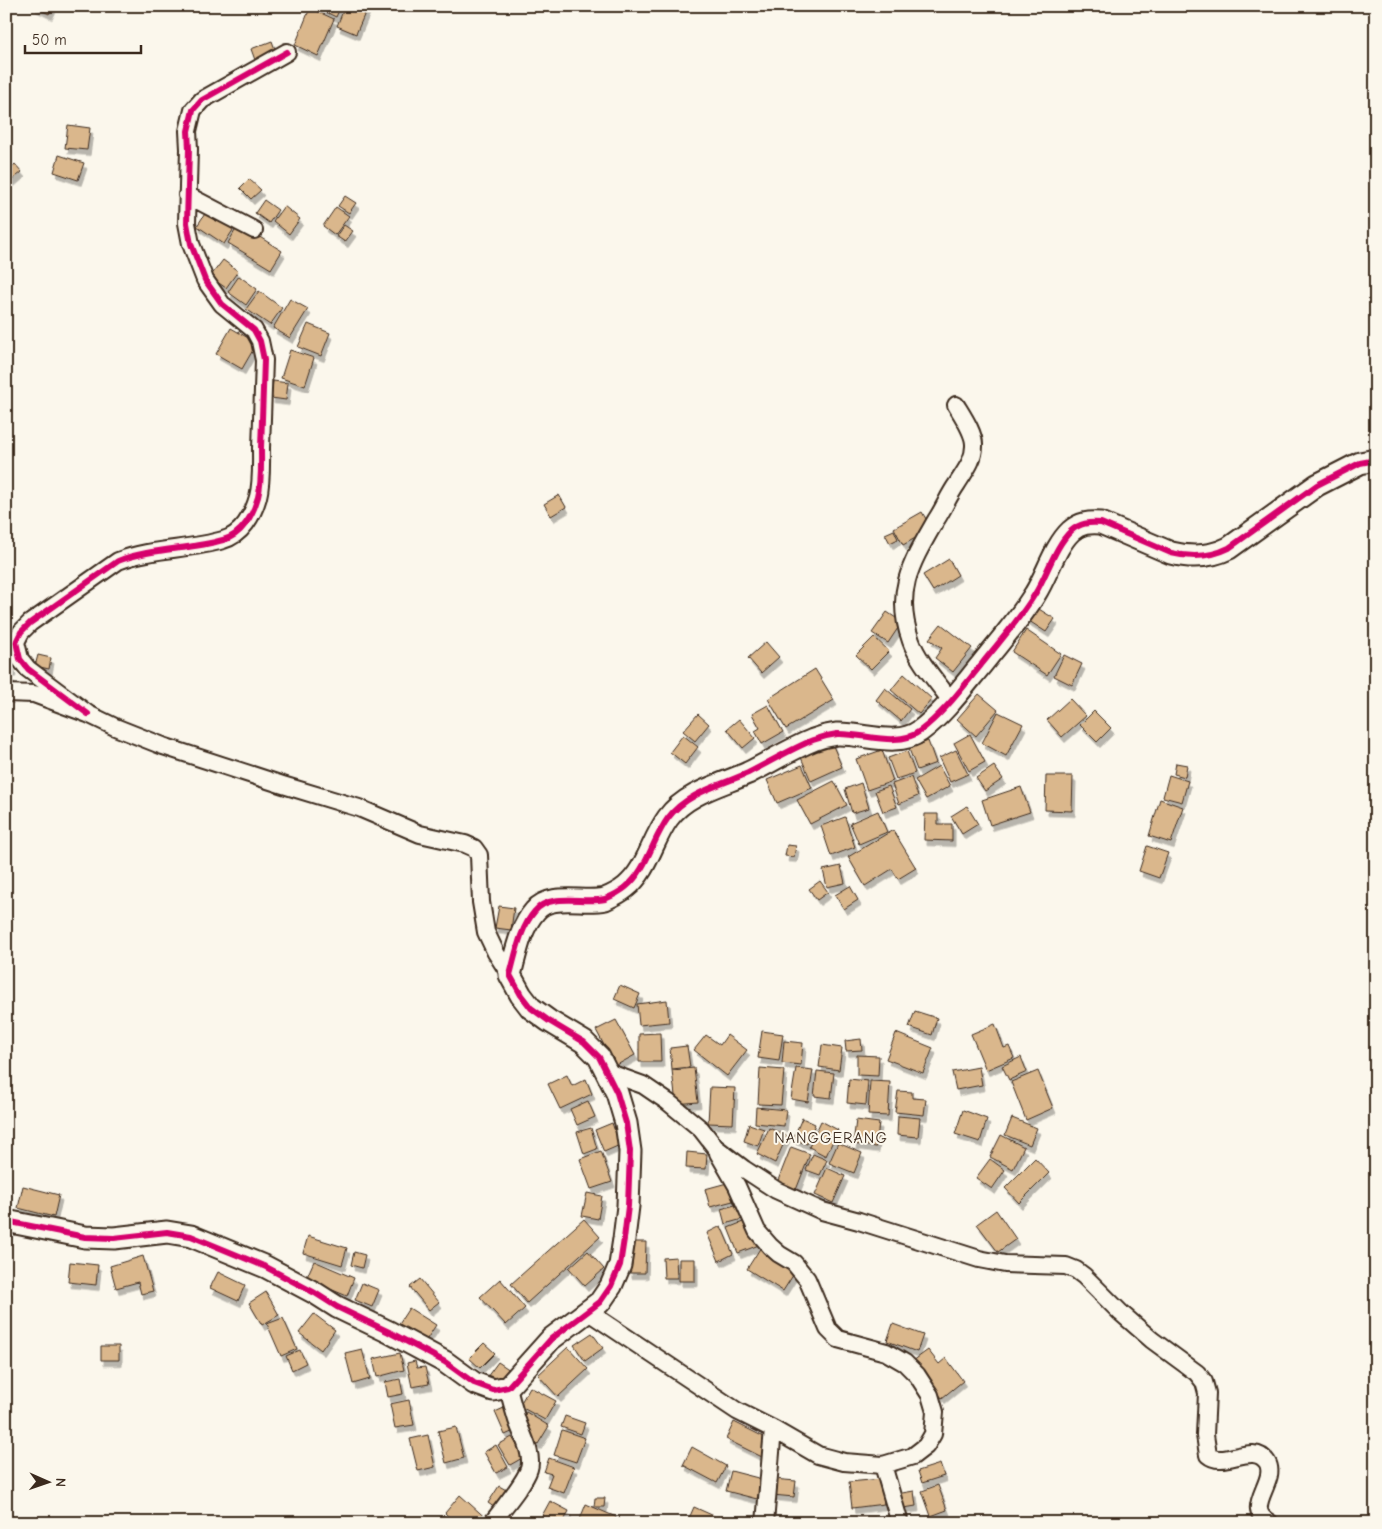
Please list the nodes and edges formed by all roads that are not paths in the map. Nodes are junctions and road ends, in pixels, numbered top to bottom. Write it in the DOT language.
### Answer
graph roads {
  1 [pos="286,52"];
  2 [pos="187,195"];
  3 [pos="254,230"];
  4 [pos="956,405"];
  5 [pos="1376,460"];
  6 [pos="6,693"];
  7 [pos="951,701"];
  8 [pos="88,714"];
  9 [pos="510,975"];
  10 [pos="607,1072"];
  11 [pos="715,1147"];
  12 [pos="6,1220"];
  13 [pos="587,1311"];
  14 [pos="508,1387"];
  15 [pos="773,1429"];
  16 [pos="883,1465"];
  17 [pos="899,1520"];
  18 [pos="492,1523"];
  19 [pos="765,1523"];
  20 [pos="1270,1523"];
  1 -- 2 [label="street"];
  2 -- 3 [label="street"];
  2 -- 8 [label="street"];
  4 -- 7 [label="street"];
  5 -- 7 [label="street"];
  6 -- 8 [label="street"];
  7 -- 9 [label="street"];
  8 -- 9 [label="street"];
  9 -- 10 [label="street"];
  10 -- 11 [label="street"];
  10 -- 13 [label="street"];
  11 -- 16 [label="street"];
  11 -- 20 [label="street"];
  12 -- 14 [label="street"];
  13 -- 14 [label="street"];
  13 -- 15 [label="street"];
  14 -- 18 [label="street"];
  15 -- 16 [label="street"];
  15 -- 19 [label="street"];
  16 -- 17 [label="street"];
}
